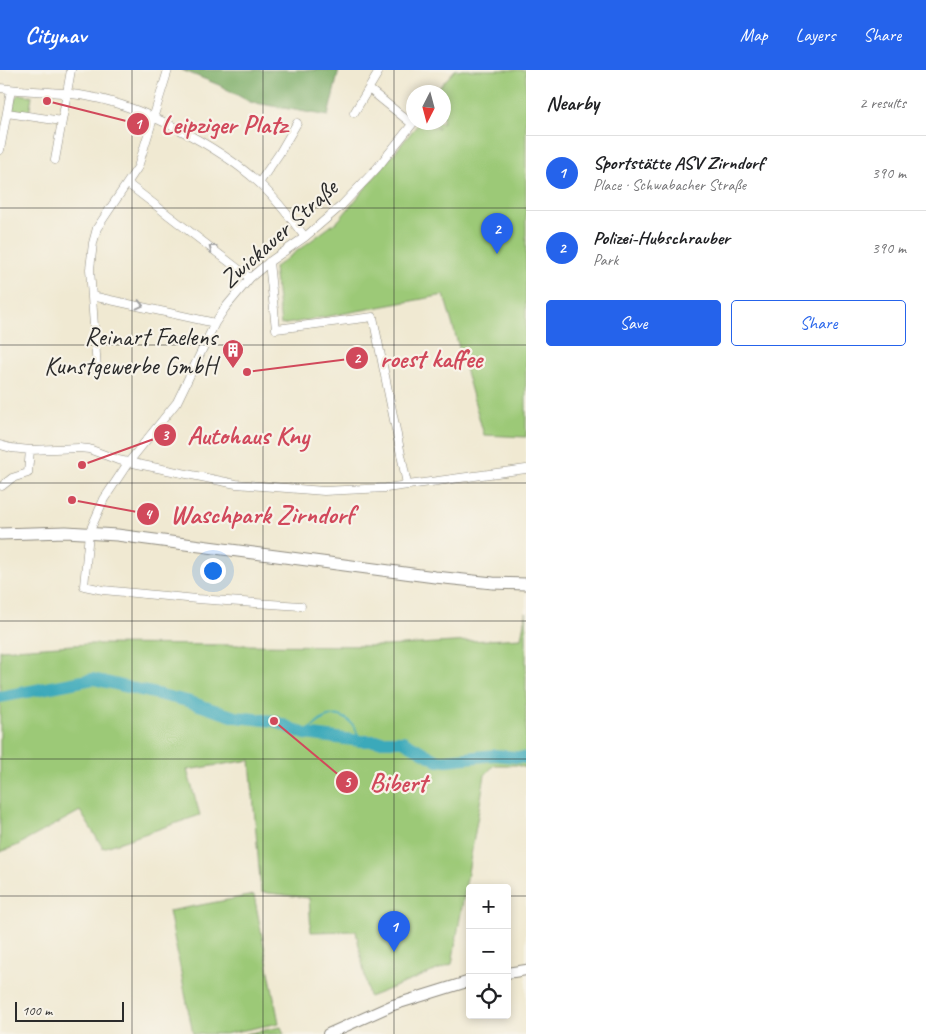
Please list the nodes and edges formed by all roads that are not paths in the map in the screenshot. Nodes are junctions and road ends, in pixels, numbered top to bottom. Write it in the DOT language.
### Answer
graph roads {
  1 [pos="71,70"];
  2 [pos="168,70"];
  3 [pos="378,74"];
  4 [pos="0,88"];
  5 [pos="369,89"];
  6 [pos="11,90"];
  7 [pos="66,93"];
  8 [pos="7,113"];
  9 [pos="354,113"];
  10 [pos="153,117"];
  11 [pos="406,118"];
  12 [pos="62,121"];
  13 [pos="297,123"];
  14 [pos="407,130"];
  15 [pos="0,150"];
  16 [pos="55,160"];
  17 [pos="259,182"];
  18 [pos="128,184"];
  19 [pos="305,237"];
  20 [pos="268,262"];
  21 [pos="250,278"];
  22 [pos="92,296"];
  23 [pos="215,323"];
  24 [pos="97,370"];
  25 [pos="0,445"];
  26 [pos="30,450"];
  27 [pos="128,463"];
  28 [pos="526,469"];
  29 [pos="407,484"];
  30 [pos="2,486"];
  31 [pos="89,533"];
  32 [pos="0,534"];
  33 [pos="526,584"];
  34 [pos="301,606"];
  35 [pos="526,970"];
  36 [pos="511,972"];
  37 [pos="466,982"];
  38 [pos="328,1034"];
  1 -- 7 [label="street"];
  2 -- 10 [label="street"];
  3 -- 5 [label="street"];
  4 -- 6 [label="street"];
  5 -- 9 [label="street"];
  5 -- 11 [label="street, Zwickauer Straße"];
  6 -- 7 [label="street"];
  6 -- 8 [label="street"];
  7 -- 10 [label="street"];
  7 -- 12 [label="street"];
  8 -- 12 [label="street"];
  8 -- 15 [label="street"];
  10 -- 17 [label="street"];
  10 -- 18 [label="street"];
  12 -- 16 [label="street"];
  13 -- 17 [label="street"];
  14 -- 19 [label="street, Zwickauer Straße"];
  17 -- 19 [label="street"];
  21 -- 18 [label="street, one-way"];
  18 -- 22 [label="street"];
  19 -- 20 [label="street, Zwickauer Straße"];
  20 -- 21 [label="street, Zwickauer Straße"];
  20 -- 29 [label="street"];
  21 -- 23 [label="street, Zwickauer Straße"];
  22 -- 23 [label="street, one-way"];
  22 -- 24 [label="street"];
  23 -- 27 [label="street, Zwickauer Straße"];
  25 -- 26 [label="street"];
  26 -- 27 [label="street"];
  26 -- 30 [label="street"];
  27 -- 29 [label="street"];
  27 -- 31 [label="street, Zwickauer Straße"];
  28 -- 29 [label="street"];
  31 -- 32 [label="main road"];
  31 -- 33 [label="main road"];
  31 -- 34 [label="street, Zwickauer Straße"];
  35 -- 36 [label="street"];
  37 -- 38 [label="street"];
}
